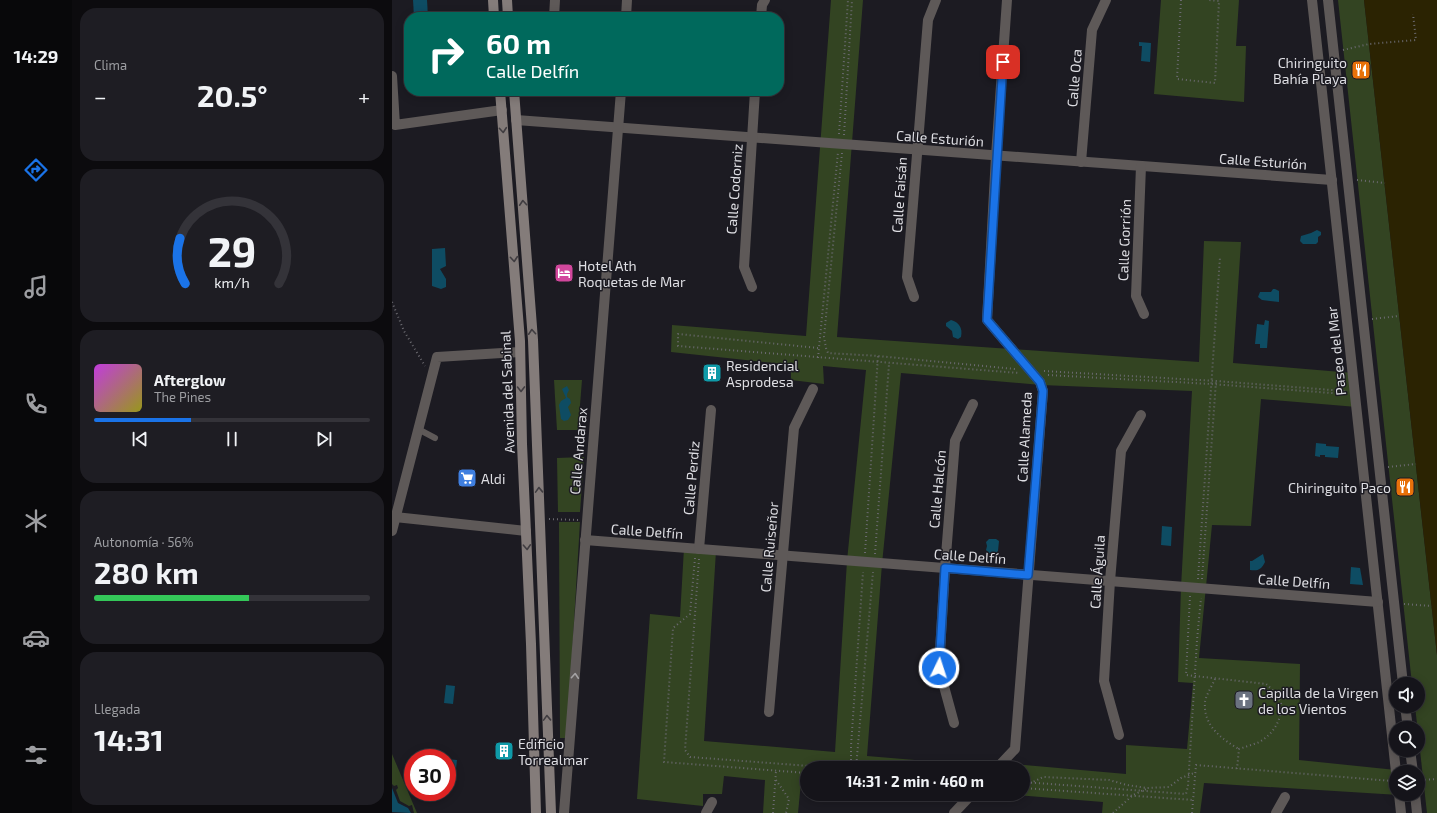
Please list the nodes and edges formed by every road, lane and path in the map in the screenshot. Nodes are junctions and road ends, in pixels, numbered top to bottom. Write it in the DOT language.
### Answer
graph roads {
  1 [pos="493,0"];
  2 [pos="507,0"];
  3 [pos="555,0"];
  4 [pos="627,0"];
  5 [pos="765,0"];
  6 [pos="848,0"];
  7 [pos="852,0"];
  8 [pos="936,0"];
  9 [pos="1007,0"];
  10 [pos="1106,0"];
  11 [pos="1181,0"];
  12 [pos="1209,0"];
  13 [pos="1312,0"];
  14 [pos="1328,0"];
  15 [pos="494,12"];
  16 [pos="508,12"];
  17 [pos="554,12"];
  18 [pos="626,12"];
  19 [pos="761,12"];
  20 [pos="1413,14"];
  21 [pos="1369,44"];
  22 [pos="392,76"];
  23 [pos="501,96"];
  24 [pos="514,96"];
  25 [pos="621,96"];
  26 [pos="755,96"];
  27 [pos="502,110"];
  28 [pos="516,120"];
  29 [pos="619,128"];
  30 [pos="752,138"];
  31 [pos="841,144"];
  32 [pos="917,150"];
  33 [pos="996,156"];
  34 [pos="1081,162"];
  35 [pos="1141,166"];
  36 [pos="1348,179"];
  37 [pos="1332,180"];
  38 [pos="1384,183"];
  39 [pos="1220,257"];
  40 [pos="752,287"];
  41 [pos="914,297"];
  42 [pos="392,302"];
  43 [pos="1144,314"];
  44 [pos="818,348"];
  45 [pos="520,352"];
  46 [pos="818,358"];
  47 [pos="1033,372"];
  48 [pos="432,378"];
  49 [pos="1212,381"];
  50 [pos="1216,381"];
  51 [pos="1211,384"];
  52 [pos="813,389"];
  53 [pos="1355,393"];
  54 [pos="973,404"];
  55 [pos="711,410"];
  56 [pos="1141,415"];
  57 [pos="418,429"];
  58 [pos="435,438"];
  59 [pos="395,517"];
  60 [pos="540,519"];
  61 [pos="587,520"];
  62 [pos="392,531"];
  63 [pos="526,531"];
  64 [pos="585,540"];
  65 [pos="698,549"];
  66 [pos="782,556"];
  67 [pos="945,568"];
  68 [pos="1028,575"];
  69 [pos="1110,581"];
  70 [pos="1197,588"];
  71 [pos="1378,602"];
  72 [pos="1395,603"];
  73 [pos="1432,606"];
  74 [pos="1195,676"];
  75 [pos="1402,677"];
  76 [pos="1389,678"];
  77 [pos="1215,679"];
  78 [pos="769,712"];
  79 [pos="1393,713"];
  80 [pos="954,722"];
  81 [pos="1119,735"];
  82 [pos="1239,749"];
  83 [pos="1004,761"];
  84 [pos="1190,764"];
  85 [pos="800,765"];
  86 [pos="1196,765"];
  87 [pos="1396,765"];
  88 [pos="1237,769"];
  89 [pos="776,771"];
  90 [pos="800,773"];
  91 [pos="1195,773"];
  92 [pos="775,779"];
  93 [pos="1437,779"];
  94 [pos="1389,780"];
  95 [pos="1425,780"];
  96 [pos="1030,783"];
  97 [pos="1030,784"];
  98 [pos="1147,788"];
  99 [pos="1030,789"];
  100 [pos="1141,792"];
  101 [pos="1133,796"];
  102 [pos="1285,797"];
  103 [pos="1193,800"];
  104 [pos="965,801"];
  105 [pos="1400,801"];
  106 [pos="1418,801"];
  107 [pos="712,802"];
  108 [pos="536,813"];
  109 [pos="551,813"];
  110 [pos="564,813"];
  111 [pos="706,813"];
  112 [pos="773,813"];
  113 [pos="786,813"];
  114 [pos="954,813"];
  115 [pos="1113,813"];
  116 [pos="1191,813"];
  117 [pos="1276,813"];
  118 [pos="1401,813"];
  119 [pos="1417,813"];
  1 -- 15 [label="street"];
  2 -- 16 [label="street"];
  3 -- 17 [label="street"];
  4 -- 18 [label="street"];
  5 -- 19 [label="street"];
  6 -- 31 [label="path"];
  7 -- 31 [label="path"];
  8 -- 32 [label="street, Calle Faisán"];
  9 -- 33 [label="street, Calle Alameda"];
  10 -- 34 [label="street, Calle Oca"];
  11 -- 12 [label="path"];
  13 -- 37 [label="street, Paseo del Mar"];
  14 -- 36 [label="street"];
  20 -- 21 [label="path"];
  22 -- 27 [label="street"];
  23 -- 27 [label="street, Avenida del Sabinal"];
  24 -- 28 [label="street, Avenida del Sabinal"];
  25 -- 29 [label="street, Calle Andarax"];
  26 -- 30 [label="street, Calle Codorniz"];
  27 -- 45 [label="street, Avenida del Sabinal, one-way"];
  28 -- 29 [label="street, Calle Esturión"];
  60 -- 28 [label="street, Avenida del Sabinal, one-way"];
  29 -- 30 [label="street, Calle Esturión"];
  29 -- 61 [label="street, Calle Andarax"];
  30 -- 31 [label="street, Calle Esturión"];
  30 -- 40 [label="street, Calle Codorniz"];
  31 -- 32 [label="street, Calle Esturión"];
  31 -- 44 [label="path"];
  31 -- 47 [label="path"];
  32 -- 33 [label="street, Calle Esturión"];
  32 -- 41 [label="street, Calle Faisán"];
  33 -- 34 [label="street, Calle Esturión"];
  33 -- 47 [label="street, Calle Alameda"];
  34 -- 35 [label="street, Calle Esturión"];
  35 -- 37 [label="street, Calle Esturión"];
  35 -- 43 [label="street, Calle Gorrión"];
  36 -- 38 [label="path"];
  36 -- 72 [label="street"];
  37 -- 53 [label="street, Paseo del Mar"];
  39 -- 49 [label="path"];
  42 -- 48 [label="path"];
  44 -- 46 [label="path"];
  44 -- 46 [label="path"];
  45 -- 48 [label="street"];
  45 -- 63 [label="street, Avenida del Sabinal, one-way"];
  46 -- 47 [label="path"];
  47 -- 49 [label="path"];
  47 -- 51 [label="path"];
  47 -- 68 [label="street, Calle Alameda"];
  48 -- 57 [label="street"];
  49 -- 50 [label="path"];
  49 -- 51 [label="path"];
  50 -- 53 [label="path"];
  50 -- 70 [label="path"];
  51 -- 53 [label="path"];
  51 -- 70 [label="path"];
  52 -- 66 [label="street, Calle Ruiseñor"];
  53 -- 71 [label="street, Paseo del Mar"];
  54 -- 67 [label="street, Calle Halcón"];
  55 -- 65 [label="street, Calle Perdiz"];
  56 -- 69 [label="street, Calle Águila"];
  57 -- 58 [label="lane"];
  57 -- 59 [label="street"];
  59 -- 62 [label="street"];
  59 -- 63 [label="street"];
  60 -- 61 [label="path"];
  109 -- 60 [label="street, Avenida del Sabinal, one-way"];
  61 -- 64 [label="street, Calle Andarax"];
  63 -- 108 [label="street, Avenida del Sabinal, one-way"];
  64 -- 65 [label="street, Calle Delfín"];
  110 -- 64 [label="street, Calle Andarax, one-way"];
  65 -- 66 [label="street, Calle Delfín"];
  65 -- 85 [label="path"];
  65 -- 89 [label="path"];
  66 -- 67 [label="street, Calle Delfín"];
  66 -- 78 [label="street, Calle Ruiseñor"];
  67 -- 68 [label="street, Calle Delfín"];
  67 -- 80 [label="street, Calle Halcón"];
  68 -- 69 [label="street, Calle Delfín"];
  68 -- 83 [label="street, Calle Alameda"];
  69 -- 70 [label="street, Calle Delfín"];
  69 -- 81 [label="street, Calle Águila"];
  70 -- 71 [label="street, Calle Delfín"];
  70 -- 74 [label="path"];
  70 -- 74 [label="path"];
  71 -- 76 [label="street, Paseo del Mar"];
  72 -- 73 [label="path"];
  72 -- 75 [label="street"];
  74 -- 77 [label="path"];
  74 -- 84 [label="path"];
  77 -- 82 [label="path"];
  77 -- 82 [label="path"];
  79 -- 87 [label="street, Paseo del Mar"];
  82 -- 88 [label="path"];
  84 -- 86 [label="path"];
  84 -- 100 [label="path"];
  86 -- 88 [label="path"];
  86 -- 91 [label="path"];
  88 -- 94 [label="path"];
  89 -- 90 [label="path"];
  89 -- 92 [label="path"];
  91 -- 98 [label="path"];
  91 -- 103 [label="path"];
  92 -- 112 [label="path"];
  92 -- 113 [label="path"];
  93 -- 95 [label="path"];
  96 -- 100 [label="path"];
  97 -- 98 [label="path"];
  98 -- 100 [label="path"];
  99 -- 101 [label="path"];
  100 -- 101 [label="path"];
  101 -- 103 [label="path"];
  101 -- 115 [label="path"];
  102 -- 117 [label="street"];
  103 -- 116 [label="path"];
  104 -- 114 [label="street"];
  105 -- 118 [label="street"];
  106 -- 119 [label="street"];
  107 -- 111 [label="street"];
}
